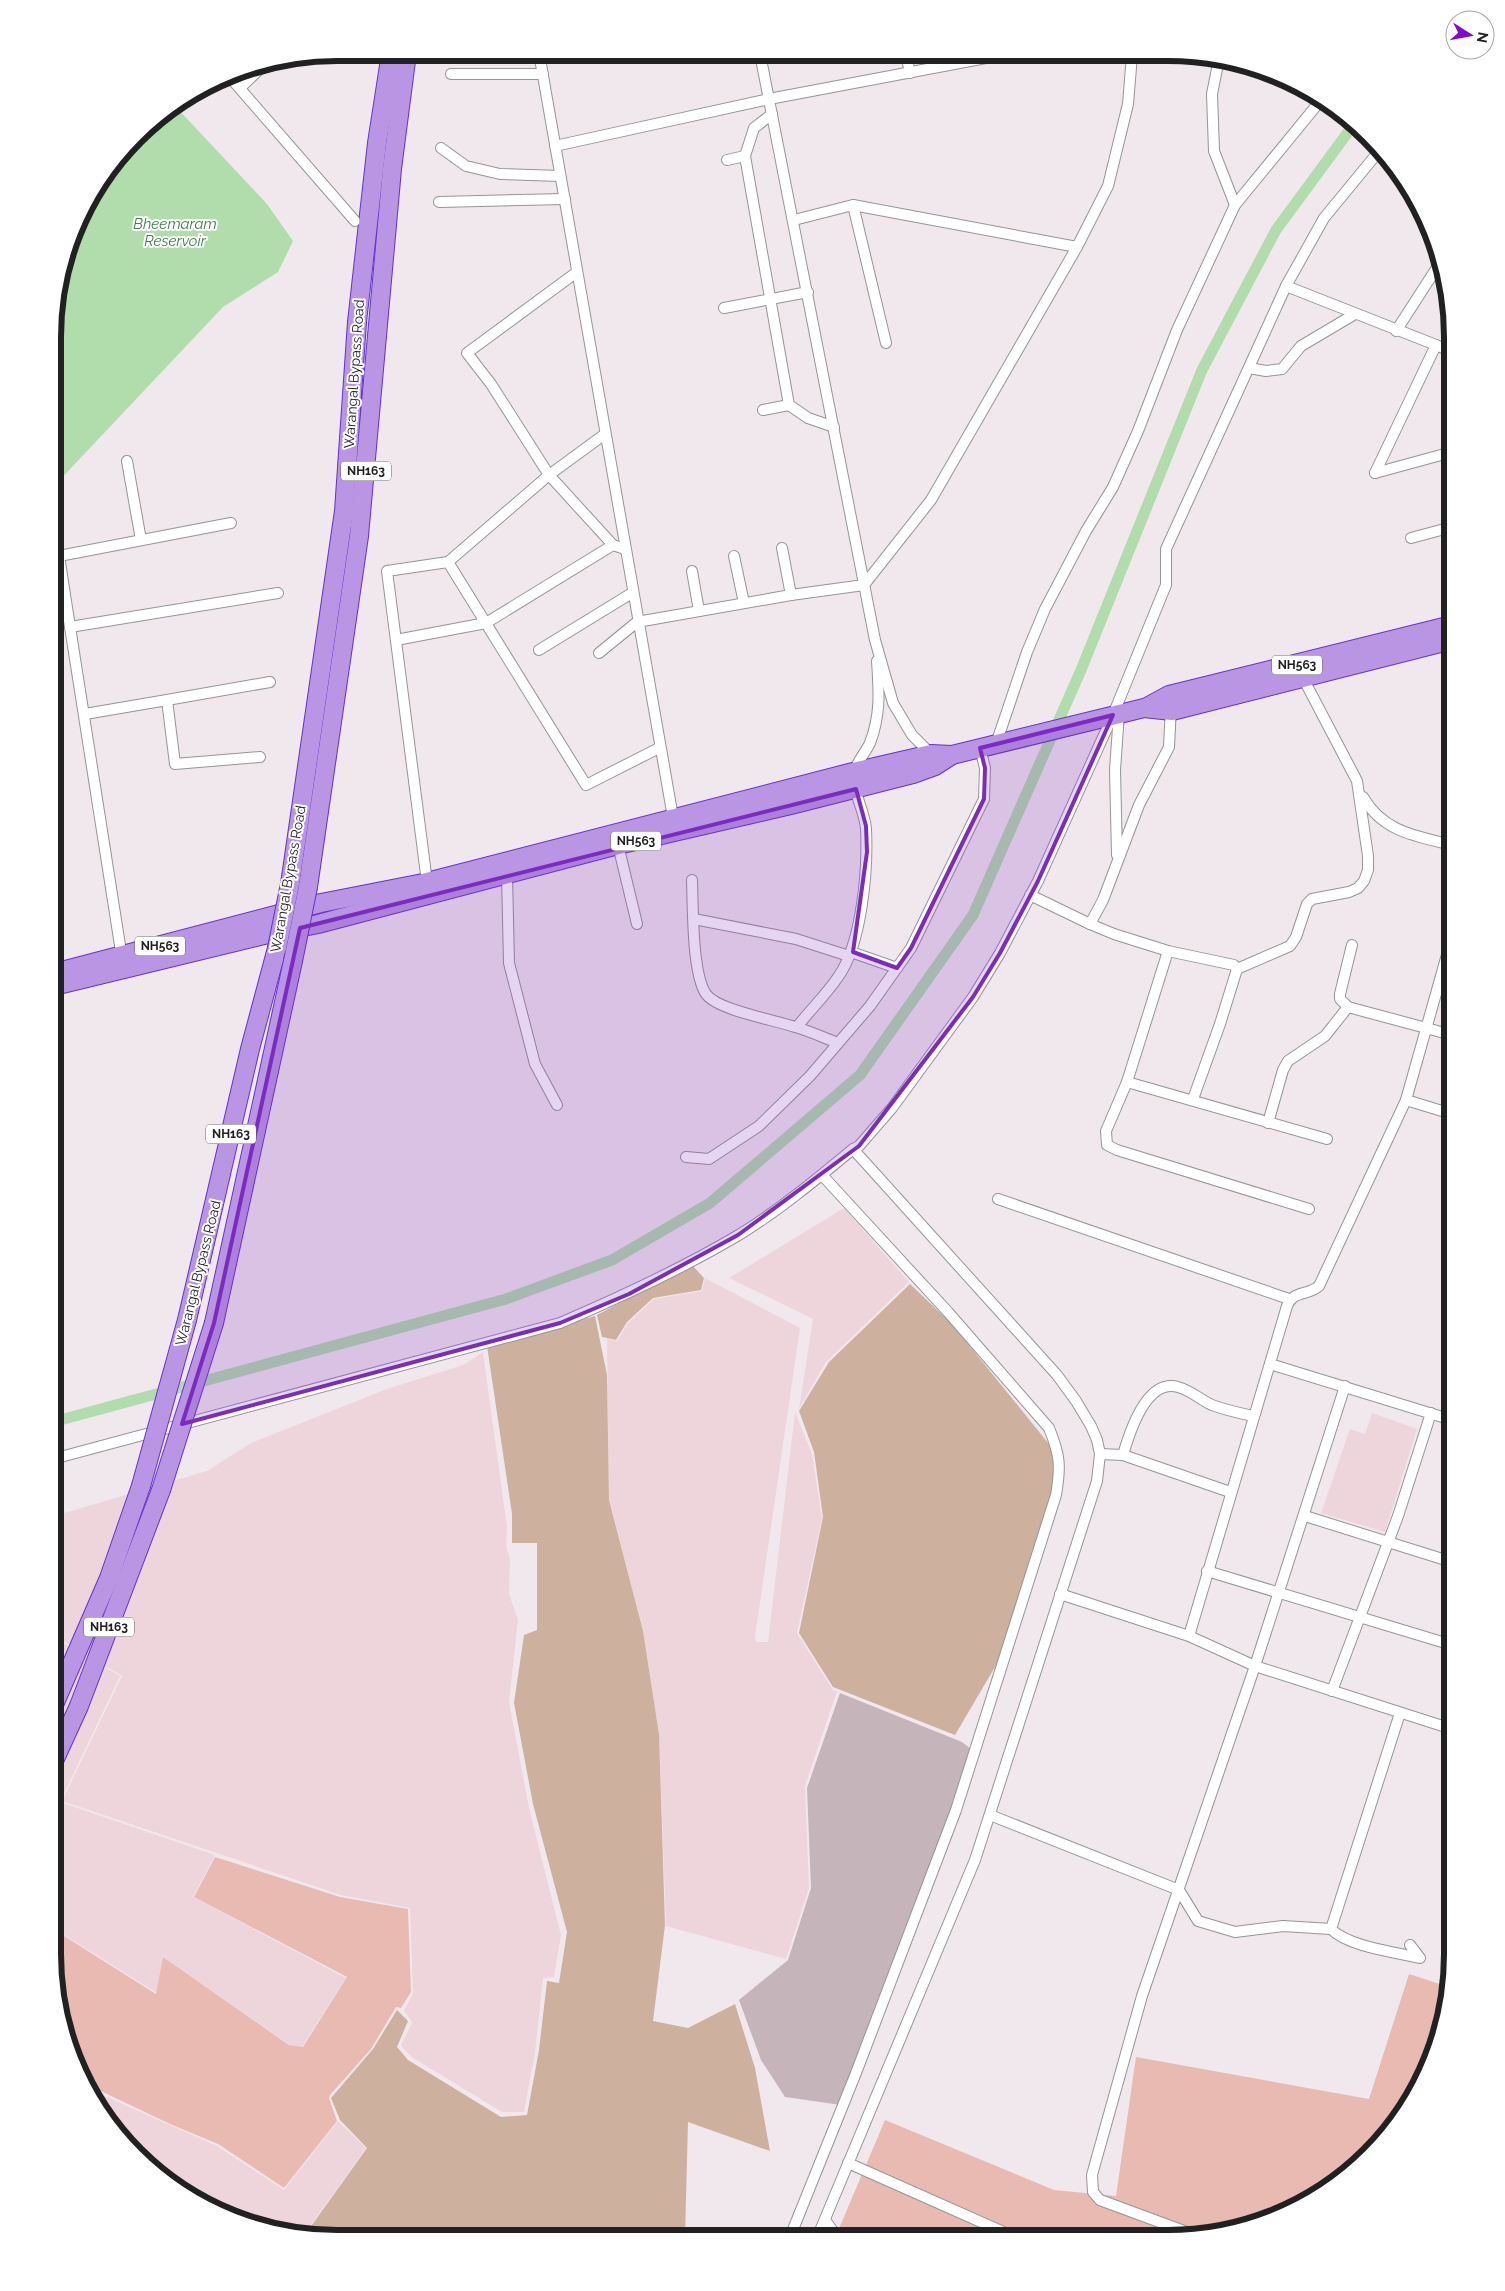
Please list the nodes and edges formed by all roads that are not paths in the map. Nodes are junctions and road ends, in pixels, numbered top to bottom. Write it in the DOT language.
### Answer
graph roads {
  1 [pos="390,61"];
  2 [pos="406,61"];
  3 [pos="540,61"];
  4 [pos="761,61"];
  5 [pos="907,61"];
  6 [pos="971,61"];
  7 [pos="1132,61"];
  8 [pos="1218,66"];
  9 [pos="910,73"];
  10 [pos="254,74"];
  11 [pos="451,74"];
  12 [pos="542,74"];
  13 [pos="234,81"];
  14 [pos="240,88"];
  15 [pos="769,99"];
  16 [pos="1316,105"];
  17 [pos="772,114"];
  18 [pos="555,146"];
  19 [pos="441,148"];
  20 [pos="745,156"];
  21 [pos="1375,156"];
  22 [pos="727,160"];
  23 [pos="560,176"];
  24 [pos="565,198"];
  25 [pos="439,202"];
  26 [pos="852,205"];
  27 [pos="1235,205"];
  28 [pos="794,220"];
  29 [pos="355,221"];
  30 [pos="1077,247"];
  31 [pos="1435,271"];
  32 [pos="577,272"];
  33 [pos="1286,286"];
  34 [pos="808,292"];
  35 [pos="770,298"];
  36 [pos="724,308"];
  37 [pos="1355,314"];
  38 [pos="1396,331"];
  39 [pos="886,343"];
  40 [pos="1436,345"];
  41 [pos="1444,348"];
  42 [pos="1249,368"];
  43 [pos="789,406"];
  44 [pos="763,410"];
  45 [pos="834,427"];
  46 [pos="605,434"];
  47 [pos="1444,454"];
  48 [pos="127,461"];
  49 [pos="549,475"];
  50 [pos="231,523"];
  51 [pos="1444,529"];
  52 [pos="1411,538"];
  53 [pos="141,540"];
  54 [pos="613,544"];
  55 [pos="782,548"];
  56 [pos="625,549"];
  57 [pos="61,556"];
  58 [pos="734,556"];
  59 [pos="448,562"];
  60 [pos="61,569"];
  61 [pos="692,571"];
  62 [pos="864,585"];
  63 [pos="278,593"];
  64 [pos="632,593"];
  65 [pos="791,595"];
  66 [pos="744,603"];
  67 [pos="698,611"];
  68 [pos="638,622"];
  69 [pos="486,623"];
  70 [pos="70,626"];
  71 [pos="1444,627"];
  72 [pos="396,640"];
  73 [pos="875,640"];
  74 [pos="1444,642"];
  75 [pos="539,650"];
  76 [pos="599,653"];
  77 [pos="1303,678"];
  78 [pos="270,682"];
  79 [pos="167,700"];
  80 [pos="1171,703"];
  81 [pos="84,714"];
  82 [pos="1113,715"];
  83 [pos="988,746"];
  84 [pos="659,748"];
  85 [pos="931,754"];
  86 [pos="952,755"];
  87 [pos="260,757"];
  88 [pos="854,781"];
  89 [pos="1360,792"];
  90 [pos="674,825"];
  91 [pos="1444,844"];
  92 [pos="618,845"];
  93 [pos="1117,861"];
  94 [pos="507,875"];
  95 [pos="692,880"];
  96 [pos="427,882"];
  97 [pos="1030,896"];
  98 [pos="694,919"];
  99 [pos="637,924"];
  100 [pos="1090,924"];
  101 [pos="1352,945"];
  102 [pos="1168,951"];
  103 [pos="850,954"];
  104 [pos="123,963"];
  105 [pos="1444,967"];
  106 [pos="898,968"];
  107 [pos="1237,969"];
  108 [pos="61,972"];
  109 [pos="61,984"];
  110 [pos="1348,1007"];
  111 [pos="796,1027"];
  112 [pos="1428,1027"];
  113 [pos="1444,1033"];
  114 [pos="838,1043"];
  115 [pos="1126,1082"];
  116 [pos="1193,1099"];
  117 [pos="1406,1100"];
  118 [pos="556,1105"];
  119 [pos="1444,1112"];
  120 [pos="1268,1123"];
  121 [pos="1327,1139"];
  122 [pos="853,1149"];
  123 [pos="686,1157"];
  124 [pos="822,1175"];
  125 [pos="998,1199"];
  126 [pos="1309,1209"];
  127 [pos="1289,1299"];
  128 [pos="1270,1364"];
  129 [pos="1345,1386"];
  130 [pos="1431,1413"];
  131 [pos="1253,1416"];
  132 [pos="1444,1417"];
  133 [pos="1100,1454"];
  134 [pos="1123,1455"];
  135 [pos="61,1457"];
  136 [pos="1230,1492"];
  137 [pos="1305,1516"];
  138 [pos="1388,1542"];
  139 [pos="1444,1560"];
  140 [pos="1207,1571"];
  141 [pos="1278,1591"];
  142 [pos="1060,1594"];
  143 [pos="1359,1616"];
  144 [pos="1189,1636"];
  145 [pos="1444,1643"];
  146 [pos="1255,1666"];
  147 [pos="61,1689"];
  148 [pos="1332,1691"];
  149 [pos="1400,1713"];
  150 [pos="1444,1727"];
  151 [pos="61,1745"];
  152 [pos="990,1815"];
  153 [pos="1179,1890"];
  154 [pos="1331,1930"];
  155 [pos="1410,1945"];
  156 [pos="848,2163"];
  157 [pos="825,2220"];
  158 [pos="1179,2229"];
  159 [pos="793,2230"];
  160 [pos="821,2230"];
  161 [pos="832,2230"];
  162 [pos="999,2230"];
  1 -- 147 [label="highway, Warangal Bypass Road / NH163, bridge"];
  2 -- 151 [label="highway, Warangal Bypass Road / NH163, bridge"];
  3 -- 12 [label="street"];
  4 -- 15 [label="street"];
  5 -- 9 [label="street"];
  6 -- 9 [label="street"];
  7 -- 30 [label="street"];
  8 -- 27 [label="street"];
  9 -- 15 [label="street"];
  10 -- 14 [label="street"];
  11 -- 12 [label="street"];
  12 -- 18 [label="street"];
  13 -- 14 [label="street"];
  14 -- 29 [label="street"];
  15 -- 17 [label="street"];
  15 -- 18 [label="street"];
  16 -- 27 [label="street"];
  17 -- 20 [label="street"];
  17 -- 28 [label="street"];
  18 -- 23 [label="street"];
  19 -- 23 [label="street"];
  20 -- 22 [label="street"];
  20 -- 35 [label="street"];
  21 -- 33 [label="street"];
  23 -- 24 [label="street"];
  24 -- 25 [label="street"];
  24 -- 32 [label="street"];
  26 -- 28 [label="street"];
  26 -- 30 [label="street"];
  26 -- 39 [label="street"];
  27 -- 83 [label="street"];
  28 -- 34 [label="street"];
  30 -- 62 [label="street"];
  31 -- 38 [label="street"];
  32 -- 46 [label="street"];
  32 -- 49 [label="street"];
  33 -- 37 [label="street"];
  33 -- 42 [label="street"];
  34 -- 35 [label="street"];
  34 -- 45 [label="street"];
  35 -- 36 [label="street"];
  35 -- 43 [label="street"];
  37 -- 38 [label="street"];
  37 -- 42 [label="street"];
  38 -- 40 [label="street"];
  40 -- 41 [label="street"];
  40 -- 47 [label="street"];
  42 -- 82 [label="street"];
  43 -- 44 [label="street"];
  43 -- 45 [label="street"];
  45 -- 62 [label="street"];
  46 -- 49 [label="street"];
  46 -- 56 [label="street"];
  48 -- 53 [label="street"];
  49 -- 54 [label="street"];
  49 -- 59 [label="street"];
  50 -- 53 [label="street"];
  51 -- 52 [label="street"];
  53 -- 57 [label="street"];
  54 -- 56 [label="street"];
  54 -- 69 [label="street"];
  55 -- 65 [label="street"];
  56 -- 64 [label="street"];
  58 -- 66 [label="street"];
  59 -- 69 [label="street"];
  59 -- 72 [label="street"];
  60 -- 70 [label="street"];
  61 -- 67 [label="street"];
  62 -- 65 [label="street"];
  62 -- 73 [label="street"];
  63 -- 70 [label="street"];
  64 -- 68 [label="street"];
  64 -- 75 [label="street"];
  65 -- 66 [label="street"];
  66 -- 67 [label="street"];
  67 -- 68 [label="street"];
  68 -- 76 [label="street"];
  68 -- 84 [label="street"];
  69 -- 72 [label="street"];
  69 -- 84 [label="street"];
  70 -- 81 [label="street"];
  71 -- 80 [label="highway, NH563"];
  72 -- 96 [label="street"];
  73 -- 85 [label="street"];
  73 -- 88 [label="street"];
  74 -- 77 [label="highway, NH563"];
  77 -- 80 [label="highway, NH563"];
  77 -- 89 [label="street"];
  78 -- 79 [label="street"];
  79 -- 81 [label="street"];
  79 -- 87 [label="street"];
  80 -- 82 [label="highway, NH563"];
  80 -- 93 [label="street"];
  81 -- 104 [label="street"];
  82 -- 83 [label="highway, NH563"];
  82 -- 93 [label="street"];
  82 -- 97 [label="street"];
  83 -- 86 [label="highway, NH563"];
  83 -- 106 [label="street"];
  84 -- 90 [label="street"];
  85 -- 86 [label="highway, NH563"];
  85 -- 88 [label="highway, NH563"];
  86 -- 88 [label="highway, NH563"];
  88 -- 90 [label="highway, NH563"];
  88 -- 103 [label="street"];
  89 -- 91 [label="street"];
  89 -- 107 [label="street"];
  90 -- 92 [label="highway, NH563"];
  90 -- 96 [label="highway, NH563"];
  92 -- 94 [label="highway, NH563"];
  92 -- 99 [label="street"];
  93 -- 100 [label="street"];
  94 -- 104 [label="highway, NH563"];
  94 -- 118 [label="street"];
  95 -- 98 [label="street"];
  96 -- 104 [label="highway, NH563"];
  97 -- 100 [label="street"];
  97 -- 122 [label="street"];
  98 -- 103 [label="street"];
  98 -- 111 [label="street"];
  100 -- 102 [label="street"];
  101 -- 110 [label="street"];
  102 -- 107 [label="street"];
  102 -- 115 [label="street"];
  103 -- 106 [label="street"];
  103 -- 111 [label="street"];
  104 -- 108 [label="highway, NH563"];
  104 -- 109 [label="highway, NH563"];
  105 -- 112 [label="street"];
  106 -- 114 [label="street"];
  107 -- 116 [label="street"];
  110 -- 112 [label="street"];
  110 -- 120 [label="street"];
  111 -- 114 [label="street"];
  112 -- 113 [label="street"];
  112 -- 117 [label="street"];
  114 -- 123 [label="street"];
  115 -- 116 [label="street"];
  115 -- 126 [label="street"];
  116 -- 120 [label="street"];
  117 -- 119 [label="street"];
  117 -- 127 [label="street"];
  120 -- 121 [label="street"];
  122 -- 124 [label="street"];
  122 -- 133 [label="street"];
  124 -- 135 [label="street"];
  124 -- 159 [label="street"];
  125 -- 127 [label="street"];
  127 -- 128 [label="street"];
  128 -- 129 [label="street"];
  128 -- 131 [label="street"];
  129 -- 130 [label="street"];
  129 -- 137 [label="street"];
  130 -- 132 [label="street"];
  130 -- 138 [label="street"];
  131 -- 134 [label="street"];
  131 -- 136 [label="street"];
  133 -- 134 [label="street"];
  133 -- 142 [label="street"];
  134 -- 136 [label="street"];
  136 -- 140 [label="street"];
  137 -- 138 [label="street"];
  137 -- 141 [label="street"];
  138 -- 139 [label="street"];
  138 -- 143 [label="street"];
  140 -- 141 [label="street"];
  140 -- 144 [label="street"];
  141 -- 143 [label="street"];
  141 -- 146 [label="street"];
  142 -- 144 [label="street"];
  142 -- 152 [label="street"];
  143 -- 145 [label="street"];
  143 -- 148 [label="street"];
  144 -- 146 [label="street"];
  146 -- 148 [label="street"];
  146 -- 153 [label="street"];
  148 -- 149 [label="street"];
  149 -- 150 [label="street"];
  149 -- 154 [label="street"];
  152 -- 153 [label="street"];
  152 -- 156 [label="street"];
  153 -- 154 [label="street"];
  153 -- 158 [label="street"];
  154 -- 155 [label="street"];
  156 -- 157 [label="street"];
  156 -- 162 [label="street"];
  157 -- 160 [label="street"];
  157 -- 161 [label="street"];
}
